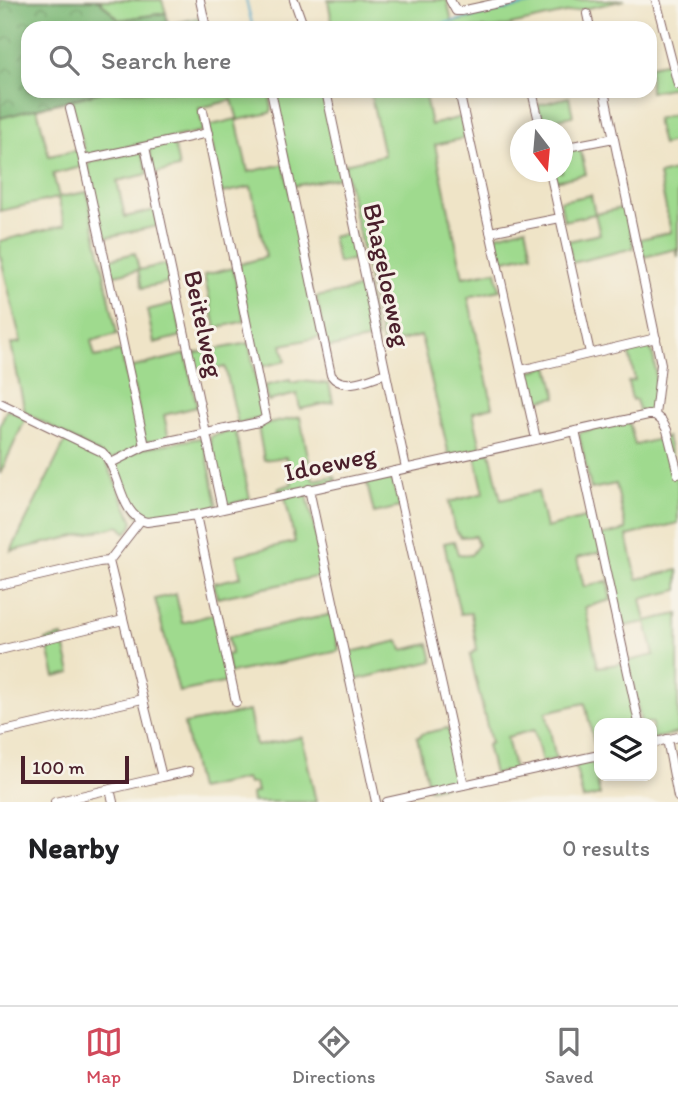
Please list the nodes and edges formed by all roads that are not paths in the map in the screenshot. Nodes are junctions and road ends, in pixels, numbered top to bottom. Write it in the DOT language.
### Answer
graph roads {
  1 [pos="200,0"];
  2 [pos="294,0"];
  3 [pos="450,0"];
  4 [pos="512,0"];
  5 [pos="656,0"];
  6 [pos="587,14"];
  7 [pos="204,21"];
  8 [pos="302,21"];
  9 [pos="588,21"];
  10 [pos="678,85"];
  11 [pos="272,98"];
  12 [pos="327,98"];
  13 [pos="461,98"];
  14 [pos="534,98"];
  15 [pos="605,98"];
  16 [pos="70,109"];
  17 [pos="202,111"];
  18 [pos="538,119"];
  19 [pos="208,133"];
  20 [pos="614,138"];
  21 [pos="573,146"];
  22 [pos="145,147"];
  23 [pos="83,160"];
  24 [pos="552,182"];
  25 [pos="560,218"];
  26 [pos="490,232"];
  27 [pos="656,338"];
  28 [pos="590,353"];
  29 [pos="521,370"];
  30 [pos="386,373"];
  31 [pos="0,403"];
  32 [pos="655,415"];
  33 [pos="575,430"];
  34 [pos="205,433"];
  35 [pos="536,439"];
  36 [pos="145,446"];
  37 [pos="111,463"];
  38 [pos="405,468"];
  39 [pos="394,471"];
  40 [pos="678,474"];
  41 [pos="309,489"];
  42 [pos="222,509"];
  43 [pos="196,514"];
  44 [pos="140,521"];
  45 [pos="110,561"];
  46 [pos="0,585"];
  47 [pos="123,620"];
  48 [pos="0,650"];
  49 [pos="142,699"];
  50 [pos="236,702"];
  51 [pos="638,718"];
  52 [pos="0,732"];
  53 [pos="678,737"];
  54 [pos="667,739"];
  55 [pos="657,742"];
  56 [pos="594,756"];
  57 [pos="189,771"];
  58 [pos="162,777"];
  59 [pos="464,785"];
  60 [pos="110,789"];
  61 [pos="678,797"];
  62 [pos="400,801"];
  63 [pos="55,802"];
  64 [pos="113,802"];
  65 [pos="376,802"];
  66 [pos="387,802"];
  1 -- 7 [label="street"];
  2 -- 8 [label="street"];
  3 -- 4 [label="street"];
  5 -- 10 [label="street"];
  6 -- 9 [label="street"];
  11 -- 30 [label="street"];
  12 -- 30 [label="street, Bhageloeweg"];
  13 -- 26 [label="street"];
  14 -- 18 [label="street"];
  15 -- 20 [label="street"];
  16 -- 23 [label="street"];
  17 -- 19 [label="street"];
  19 -- 22 [label="street"];
  19 -- 34 [label="street"];
  20 -- 21 [label="street"];
  20 -- 27 [label="street"];
  22 -- 23 [label="street"];
  22 -- 34 [label="street, Beitelweg"];
  23 -- 36 [label="street"];
  24 -- 25 [label="street"];
  25 -- 26 [label="street"];
  25 -- 28 [label="street"];
  26 -- 29 [label="street"];
  27 -- 28 [label="street"];
  27 -- 32 [label="street"];
  28 -- 29 [label="street"];
  29 -- 35 [label="street"];
  30 -- 38 [label="street, Bhageloeweg"];
  31 -- 37 [label="street"];
  32 -- 33 [label="street, Idoeweg"];
  32 -- 40 [label="street"];
  33 -- 35 [label="street, Idoeweg"];
  33 -- 51 [label="street"];
  34 -- 36 [label="street"];
  34 -- 42 [label="street, Beitelweg"];
  35 -- 38 [label="street, Idoeweg"];
  36 -- 37 [label="street"];
  37 -- 44 [label="street"];
  38 -- 39 [label="street, Idoeweg"];
  39 -- 41 [label="street, Idoeweg"];
  39 -- 59 [label="street"];
  41 -- 42 [label="street, Idoeweg"];
  41 -- 65 [label="street"];
  42 -- 43 [label="street, Idoeweg"];
  43 -- 44 [label="street, Idoeweg"];
  43 -- 50 [label="street"];
  44 -- 45 [label="street"];
  45 -- 46 [label="street"];
  45 -- 47 [label="street"];
  47 -- 48 [label="street"];
  47 -- 49 [label="street"];
  49 -- 52 [label="street"];
  49 -- 58 [label="street"];
  53 -- 54 [label="street"];
  54 -- 55 [label="street"];
  54 -- 61 [label="street"];
  56 -- 59 [label="street"];
  57 -- 58 [label="street"];
  58 -- 60 [label="street"];
  59 -- 62 [label="street"];
  60 -- 63 [label="street"];
  60 -- 64 [label="street"];
  62 -- 66 [label="street"];
}
